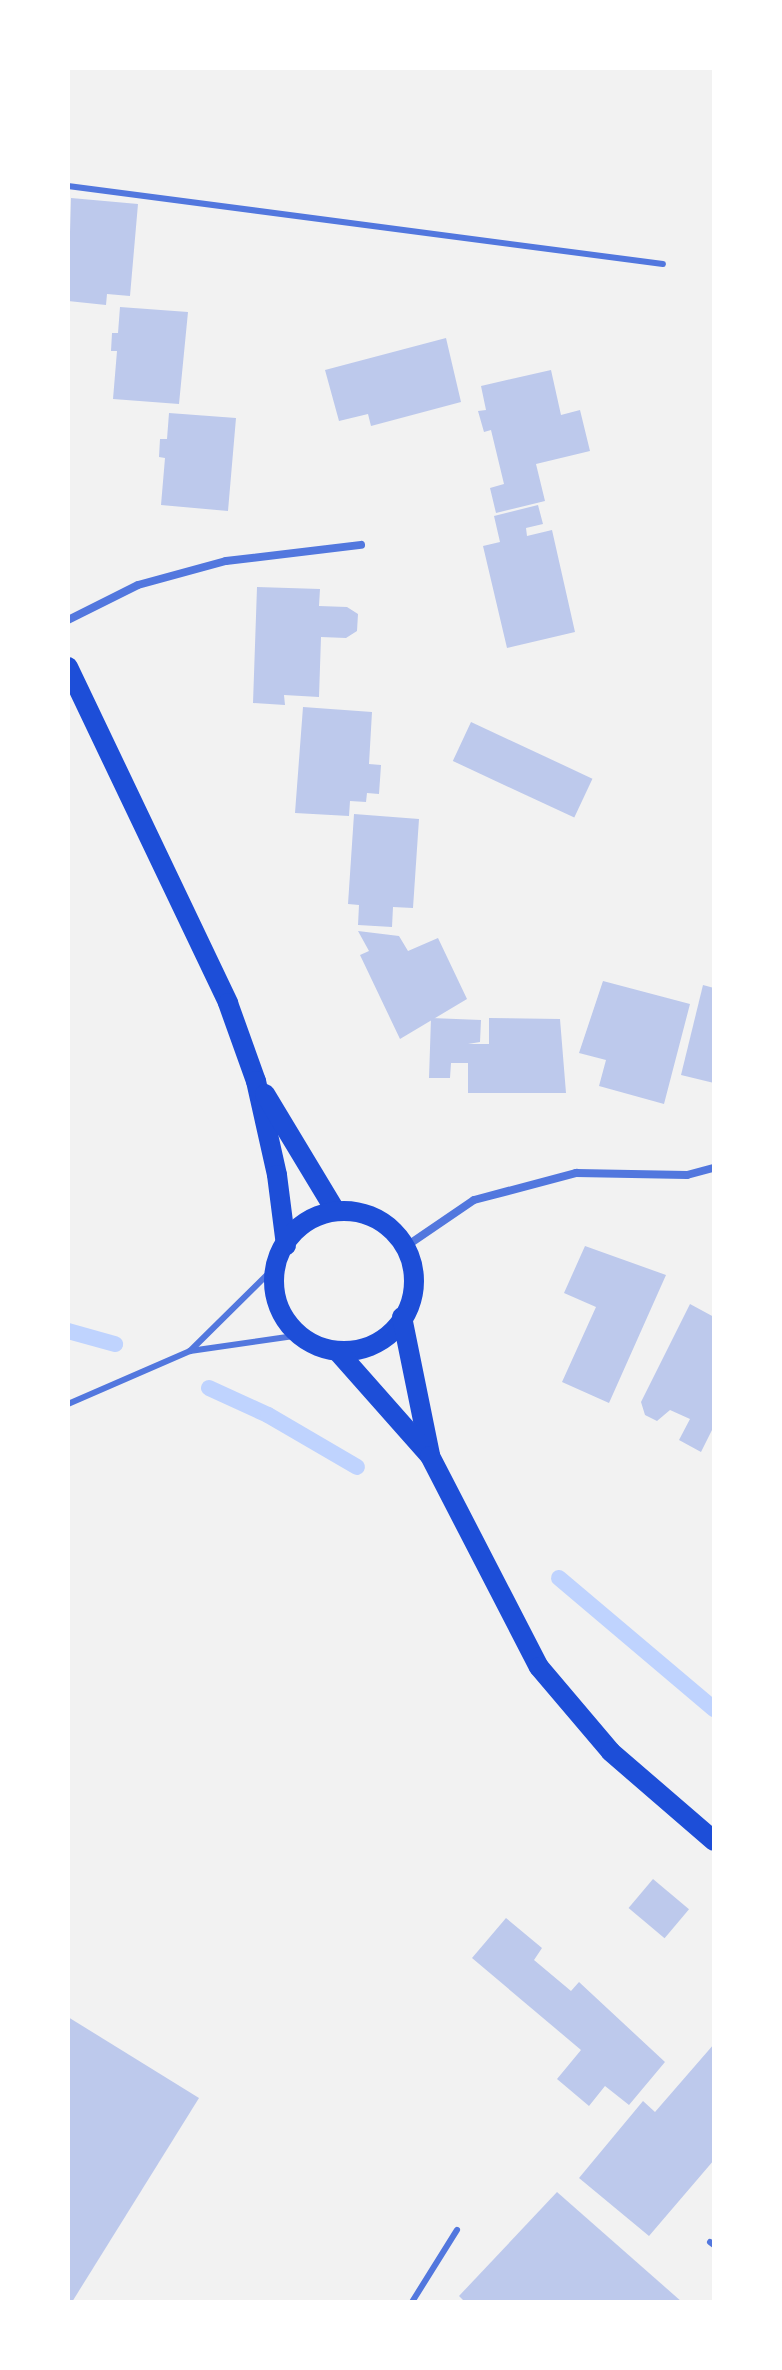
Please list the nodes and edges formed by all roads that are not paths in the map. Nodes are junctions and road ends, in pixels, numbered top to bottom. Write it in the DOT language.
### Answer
graph roads {
  1 [pos="68,186"];
  2 [pos="663,264"];
  3 [pos="361,545"];
  4 [pos="68,620"];
  5 [pos="68,667"];
  6 [pos="256,1081"];
  7 [pos="714,1168"];
  8 [pos="335,1210"];
  9 [pos="286,1245"];
  10 [pos="405,1247"];
  11 [pos="276,1266"];
  12 [pos="402,1317"];
  13 [pos="301,1335"];
  14 [pos="190,1351"];
  15 [pos="339,1353"];
  16 [pos="68,1404"];
  17 [pos="430,1456"];
  18 [pos="714,1841"];
  19 [pos="457,2230"];
  20 [pos="412,2302"];
  1 -- 2 [label="lane"];
  3 -- 4 [label="street"];
  5 -- 6 [label="main road"];
  6 -- 8 [label="main road"];
  6 -- 9 [label="main road"];
  7 -- 10 [label="street"];
  8 -- 9 [label="main road"];
  8 -- 10 [label="main road"];
  9 -- 11 [label="main road"];
  10 -- 12 [label="main road"];
  11 -- 13 [label="main road"];
  11 -- 14 [label="lane"];
  12 -- 15 [label="main road"];
  12 -- 17 [label="main road"];
  13 -- 14 [label="lane"];
  13 -- 15 [label="main road"];
  14 -- 16 [label="lane"];
  15 -- 17 [label="main road"];
  17 -- 18 [label="main road"];
  19 -- 20 [label="lane"];
}
